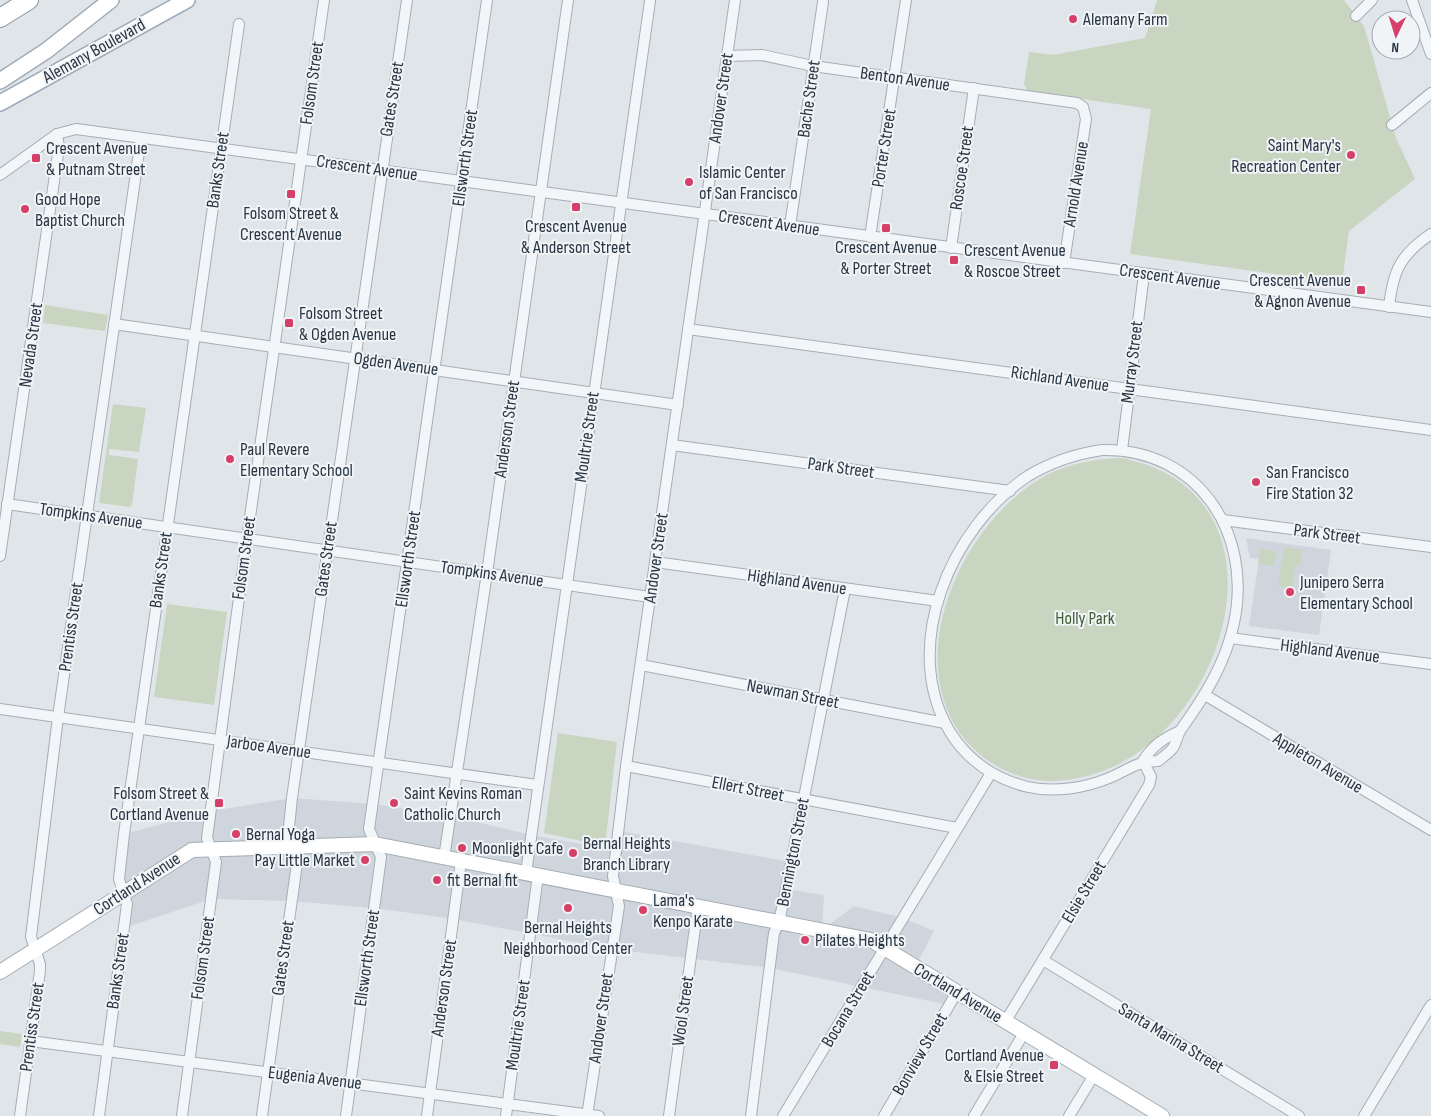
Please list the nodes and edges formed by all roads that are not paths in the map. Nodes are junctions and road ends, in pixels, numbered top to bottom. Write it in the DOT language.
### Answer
graph roads {
  1 [pos="16,0"];
  2 [pos="29,0"];
  3 [pos="111,0"];
  4 [pos="187,0"];
  5 [pos="324,0"];
  6 [pos="407,0"];
  7 [pos="487,0"];
  8 [pos="568,0"];
  9 [pos="735,0"];
  10 [pos="906,0"];
  11 [pos="1372,0"];
  12 [pos="1412,0"];
  13 [pos="650,1"];
  14 [pos="823,2"];
  15 [pos="0,8"];
  16 [pos="1356,16"];
  17 [pos="0,18"];
  18 [pos="239,24"];
  19 [pos="1431,54"];
  20 [pos="727,56"];
  21 [pos="813,66"];
  22 [pos="894,78"];
  23 [pos="0,81"];
  24 [pos="974,88"];
  25 [pos="1431,93"];
  26 [pos="3,102"];
  27 [pos="1083,107"];
  28 [pos="1392,125"];
  29 [pos="57,134"];
  30 [pos="141,138"];
  31 [pos="221,149"];
  32 [pos="301,159"];
  33 [pos="381,170"];
  34 [pos="0,175"];
  35 [pos="461,181"];
  36 [pos="541,192"];
  37 [pos="621,203"];
  38 [pos="705,214"];
  39 [pos="790,226"];
  40 [pos="1431,234"];
  41 [pos="870,237"];
  42 [pos="951,248"];
  43 [pos="1064,263"];
  44 [pos="1144,274"];
  45 [pos="1389,307"];
  46 [pos="1431,312"];
  47 [pos="114,324"];
  48 [pos="688,329"];
  49 [pos="194,336"];
  50 [pos="274,347"];
  51 [pos="355,358"];
  52 [pos="434,370"];
  53 [pos="514,381"];
  54 [pos="1128,389"];
  55 [pos="594,393"];
  56 [pos="678,405"];
  57 [pos="1431,430"];
  58 [pos="672,446"];
  59 [pos="1122,450"];
  60 [pos="1010,491"];
  61 [pos="7,504"];
  62 [pos="87,515"];
  63 [pos="1223,520"];
  64 [pos="167,527"];
  65 [pos="247,538"];
  66 [pos="1431,547"];
  67 [pos="327,550"];
  68 [pos="0,556"];
  69 [pos="407,562"];
  70 [pos="655,562"];
  71 [pos="487,573"];
  72 [pos="567,585"];
  73 [pos="844,589"];
  74 [pos="650,597"];
  75 [pos="938,601"];
  76 [pos="1230,638"];
  77 [pos="1431,664"];
  78 [pos="641,665"];
  79 [pos="1205,695"];
  80 [pos="823,700"];
  81 [pos="0,708"];
  82 [pos="58,717"];
  83 [pos="945,723"];
  84 [pos="138,728"];
  85 [pos="221,741"];
  86 [pos="299,751"];
  87 [pos="1143,761"];
  88 [pos="379,762"];
  89 [pos="626,766"];
  90 [pos="991,773"];
  91 [pos="458,774"];
  92 [pos="537,785"];
  93 [pos="804,799"];
  94 [pos="957,828"];
  95 [pos="1431,830"];
  96 [pos="375,844"];
  97 [pos="293,846"];
  98 [pos="212,849"];
  99 [pos="444,858"];
  100 [pos="462,861"];
  101 [pos="532,874"];
  102 [pos="616,890"];
  103 [pos="123,893"];
  104 [pos="698,906"];
  105 [pos="779,922"];
  106 [pos="885,948"];
  107 [pos="34,950"];
  108 [pos="1042,960"];
  109 [pos="0,972"];
  110 [pos="957,992"];
  111 [pos="1431,1005"];
  112 [pos="1005,1022"];
  113 [pos="1024,1033"];
  114 [pos="30,1041"];
  115 [pos="107,1051"];
  116 [pos="189,1062"];
  117 [pos="268,1072"];
  118 [pos="1094,1075"];
  119 [pos="350,1083"];
  120 [pos="430,1094"];
  121 [pos="508,1104"];
  122 [pos="587,1115"];
  123 [pos="20,1116"];
  124 [pos="99,1116"];
  125 [pos="182,1116"];
  126 [pos="262,1116"];
  127 [pos="346,1116"];
  128 [pos="427,1116"];
  129 [pos="506,1116"];
  130 [pos="599,1116"];
  131 [pos="669,1116"];
  132 [pos="750,1116"];
  133 [pos="783,1116"];
  134 [pos="884,1116"];
  135 [pos="974,1116"];
  136 [pos="1069,1116"];
  137 [pos="1162,1116"];
  138 [pos="1299,1116"];
  139 [pos="1364,1116"];
  1 -- 15 [label="highway"];
  2 -- 17 [label="highway"];
  3 -- 23 [label="main road, Alemany Boulevard"];
  4 -- 26 [label="main road, Alemany Boulevard"];
  5 -- 32 [label="street, Folsom Street"];
  6 -- 33 [label="street, Gates Street"];
  7 -- 35 [label="street, Ellsworth Street"];
  8 -- 36 [label="street, Anderson Street"];
  9 -- 20 [label="street, Andover Street"];
  10 -- 22 [label="street, Porter Street"];
  11 -- 16 [label="street"];
  12 -- 19 [label="street"];
  13 -- 37 [label="street, Moultrie Street"];
  14 -- 21 [label="street, Bache Street"];
  18 -- 31 [label="street, Banks Street"];
  20 -- 21 [label="street, Benton Avenue"];
  20 -- 38 [label="street, Andover Street"];
  21 -- 22 [label="street, Benton Avenue"];
  21 -- 39 [label="street, Bache Street"];
  22 -- 24 [label="street, Benton Avenue"];
  22 -- 41 [label="street, Porter Street"];
  24 -- 27 [label="street, Benton Avenue"];
  24 -- 42 [label="street, Roscoe Street"];
  25 -- 28 [label="street"];
  27 -- 43 [label="street, Arnold Avenue"];
  29 -- 30 [label="street, Crescent Avenue"];
  29 -- 34 [label="street, Crescent Avenue"];
  29 -- 61 [label="street, Nevada Street"];
  30 -- 31 [label="street, Crescent Avenue"];
  30 -- 47 [label="street, Prentiss Street"];
  31 -- 32 [label="street, Crescent Avenue"];
  31 -- 49 [label="street, Banks Street"];
  32 -- 33 [label="street, Crescent Avenue"];
  32 -- 50 [label="street, Folsom Street"];
  33 -- 35 [label="street, Crescent Avenue"];
  33 -- 51 [label="street, Gates Street"];
  35 -- 36 [label="street, Crescent Avenue"];
  35 -- 52 [label="street, Ellsworth Street"];
  36 -- 37 [label="street, Crescent Avenue"];
  36 -- 53 [label="street, Anderson Street"];
  37 -- 38 [label="street, Crescent Avenue"];
  37 -- 55 [label="street, Moultrie Street"];
  38 -- 39 [label="street, Crescent Avenue"];
  38 -- 48 [label="street, Andover Street"];
  39 -- 41 [label="street, Crescent Avenue"];
  40 -- 45 [label="street"];
  41 -- 42 [label="street, Crescent Avenue"];
  42 -- 43 [label="street, Crescent Avenue"];
  43 -- 44 [label="street, Crescent Avenue"];
  44 -- 45 [label="street, Crescent Avenue"];
  44 -- 54 [label="street, Murray Street"];
  45 -- 46 [label="street, Crescent Avenue"];
  47 -- 49 [label="street, Ogden Avenue"];
  47 -- 62 [label="street, Prentiss Street"];
  48 -- 54 [label="street, Richland Avenue"];
  48 -- 56 [label="street, Andover Street"];
  49 -- 50 [label="street, Ogden Avenue"];
  49 -- 64 [label="street, Banks Street"];
  50 -- 51 [label="street, Ogden Avenue"];
  50 -- 65 [label="street, Folsom Street"];
  51 -- 52 [label="street, Ogden Avenue"];
  51 -- 67 [label="street, Gates Street"];
  52 -- 53 [label="street, Ogden Avenue"];
  52 -- 69 [label="street, Ellsworth Street"];
  53 -- 55 [label="street, Ogden Avenue"];
  53 -- 71 [label="street, Anderson Street"];
  54 -- 57 [label="street, Richland Avenue"];
  54 -- 59 [label="street, Murray Street"];
  55 -- 56 [label="street, Ogden Avenue"];
  55 -- 72 [label="street, Moultrie Street"];
  56 -- 58 [label="street, Andover Street"];
  58 -- 60 [label="street, Park Street"];
  58 -- 70 [label="street, Andover Street"];
  59 -- 60 [label="street"];
  59 -- 63 [label="street"];
  60 -- 75 [label="street"];
  61 -- 62 [label="street, Tompkins Avenue"];
  61 -- 68 [label="street, Nevada Street"];
  62 -- 64 [label="street, Tompkins Avenue"];
  62 -- 82 [label="street, Prentiss Street"];
  63 -- 66 [label="street, Park Street"];
  63 -- 76 [label="street"];
  64 -- 65 [label="street, Tompkins Avenue"];
  64 -- 84 [label="street, Banks Street"];
  65 -- 67 [label="street, Tompkins Avenue"];
  65 -- 85 [label="street, Folsom Street"];
  67 -- 69 [label="street, Tompkins Avenue"];
  67 -- 86 [label="street, Gates Street"];
  69 -- 71 [label="street, Tompkins Avenue"];
  69 -- 88 [label="street, Ellsworth Street"];
  70 -- 73 [label="street, Highland Avenue"];
  70 -- 74 [label="street, Andover Street"];
  71 -- 72 [label="street, Tompkins Avenue"];
  71 -- 91 [label="street, Anderson Street"];
  72 -- 74 [label="street, Tompkins Avenue"];
  72 -- 92 [label="street, Moultrie Street"];
  73 -- 75 [label="street, Highland Avenue"];
  73 -- 80 [label="street, Bennington Street"];
  74 -- 78 [label="street, Andover Street"];
  75 -- 83 [label="street"];
  76 -- 77 [label="street, Highland Avenue"];
  76 -- 79 [label="street"];
  78 -- 80 [label="street, Newman Street"];
  78 -- 89 [label="street, Andover Street"];
  79 -- 87 [label="street"];
  79 -- 95 [label="street, Appleton Avenue"];
  80 -- 83 [label="street, Newman Street"];
  80 -- 93 [label="street, Bennington Street"];
  81 -- 82 [label="street, Jarboe Avenue"];
  82 -- 84 [label="street, Jarboe Avenue"];
  82 -- 107 [label="street, Prentiss Street"];
  83 -- 90 [label="street"];
  84 -- 85 [label="street, Jarboe Avenue"];
  84 -- 103 [label="street, Banks Street"];
  85 -- 86 [label="street, Jarboe Avenue"];
  85 -- 98 [label="street, Folsom Street"];
  86 -- 88 [label="street, Jarboe Avenue"];
  86 -- 97 [label="street, Gates Street"];
  87 -- 90 [label="street"];
  87 -- 108 [label="street, Elsie Street"];
  88 -- 91 [label="street, Jarboe Avenue"];
  88 -- 96 [label="street, Ellsworth Street"];
  89 -- 93 [label="street, Ellert Street"];
  89 -- 102 [label="street, Andover Street"];
  90 -- 94 [label="street, Bocana Street"];
  91 -- 92 [label="street, Jarboe Avenue"];
  91 -- 99 [label="street, Anderson Street"];
  92 -- 101 [label="street, Moultrie Street"];
  93 -- 94 [label="street, Ellert Street"];
  93 -- 105 [label="street, Bennington Street"];
  94 -- 106 [label="street, Bocana Street"];
  96 -- 97 [label="street, Cortland Avenue"];
  96 -- 99 [label="street, Cortland Avenue"];
  96 -- 119 [label="street, Ellsworth Street"];
  97 -- 98 [label="street, Cortland Avenue"];
  97 -- 117 [label="street, Gates Street"];
  98 -- 103 [label="street, Cortland Avenue"];
  98 -- 116 [label="street, Folsom Street"];
  99 -- 100 [label="street, Cortland Avenue"];
  100 -- 101 [label="street, Cortland Avenue"];
  100 -- 120 [label="street, Anderson Street"];
  101 -- 102 [label="street, Cortland Avenue"];
  101 -- 121 [label="street, Moultrie Street"];
  102 -- 104 [label="street, Cortland Avenue"];
  102 -- 122 [label="street, Andover Street"];
  103 -- 107 [label="street, Cortland Avenue"];
  103 -- 115 [label="street, Banks Street"];
  104 -- 105 [label="street, Cortland Avenue"];
  104 -- 131 [label="street, Wool Street"];
  105 -- 106 [label="street, Cortland Avenue"];
  105 -- 132 [label="street, Bennington Street"];
  106 -- 110 [label="street, Cortland Avenue"];
  106 -- 133 [label="street, Bocana Street"];
  107 -- 109 [label="street, Cortland Avenue"];
  107 -- 114 [label="street, Prentiss Street"];
  108 -- 112 [label="street, Elsie Street"];
  108 -- 138 [label="street, Santa Marina Street"];
  110 -- 112 [label="street, Cortland Avenue"];
  110 -- 134 [label="street, Bonview Street"];
  111 -- 139 [label="street"];
  112 -- 113 [label="street, Cortland Avenue"];
  113 -- 118 [label="street, Cortland Avenue"];
  113 -- 135 [label="street"];
  114 -- 115 [label="street, Eugenia Avenue"];
  114 -- 123 [label="street, Prentiss Street"];
  115 -- 116 [label="street, Eugenia Avenue"];
  115 -- 124 [label="street, Banks Street"];
  116 -- 117 [label="street, Eugenia Avenue"];
  116 -- 125 [label="street, Folsom Street"];
  117 -- 119 [label="street, Eugenia Avenue"];
  117 -- 126 [label="street, Gates Street"];
  118 -- 136 [label="street"];
  118 -- 137 [label="street, Cortland Avenue"];
  119 -- 120 [label="street, Eugenia Avenue"];
  119 -- 127 [label="street, Ellsworth Street"];
  120 -- 121 [label="street, Eugenia Avenue"];
  120 -- 128 [label="street, Anderson Street"];
  121 -- 122 [label="street, Eugenia Avenue"];
  121 -- 129 [label="street, Moultrie Street"];
  122 -- 130 [label="street, Eugenia Avenue"];
}
